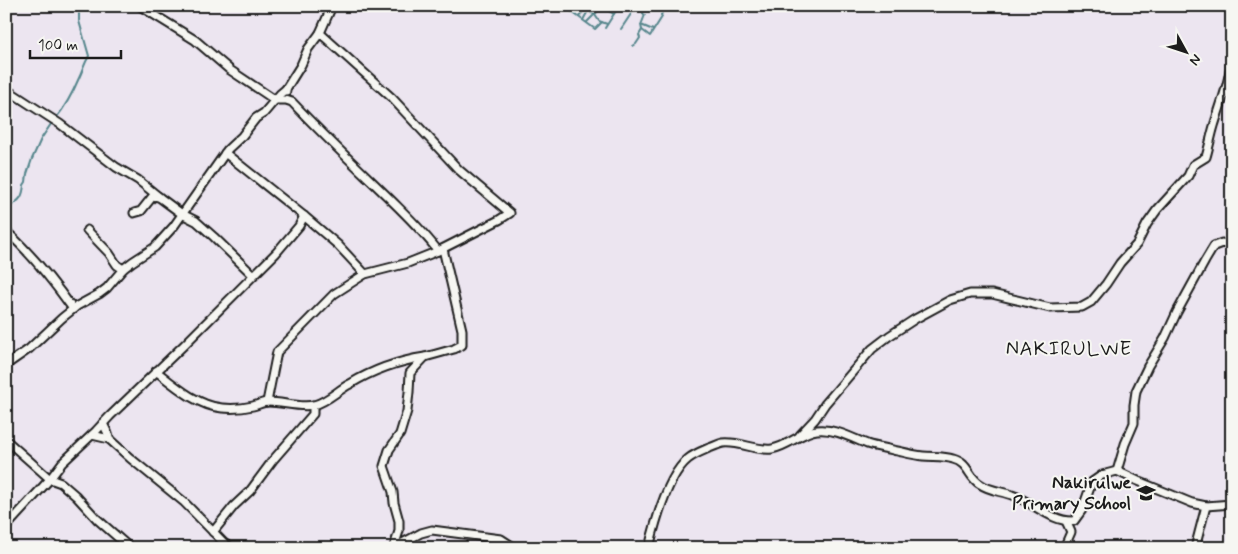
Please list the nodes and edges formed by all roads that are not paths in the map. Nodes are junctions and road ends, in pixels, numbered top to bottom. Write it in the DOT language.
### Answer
graph roads {
  1 [pos="140,6"];
  2 [pos="332,6"];
  3 [pos="320,33"];
  4 [pos="1232,56"];
  5 [pos="6,89"];
  6 [pos="286,89"];
  7 [pos="275,100"];
  8 [pos="292,102"];
  9 [pos="225,153"];
  10 [pos="159,197"];
  11 [pos="134,214"];
  12 [pos="182,214"];
  13 [pos="304,216"];
  14 [pos="87,230"];
  15 [pos="6,231"];
  16 [pos="1232,246"];
  17 [pos="440,250"];
  18 [pos="123,269"];
  19 [pos="365,274"];
  20 [pos="253,275"];
  21 [pos="73,309"];
  22 [pos="425,357"];
  23 [pos="6,364"];
  24 [pos="156,371"];
  25 [pos="267,402"];
  26 [pos="313,405"];
  27 [pos="103,423"];
  28 [pos="92,435"];
  29 [pos="109,439"];
  30 [pos="796,439"];
  31 [pos="6,440"];
  32 [pos="1117,471"];
  33 [pos="50,479"];
  34 [pos="1232,504"];
  35 [pos="1206,506"];
  36 [pos="1066,522"];
  37 [pos="6,528"];
  38 [pos="213,532"];
  39 [pos="130,548"];
  40 [pos="231,548"];
  41 [pos="394,548"];
  42 [pos="515,548"];
  43 [pos="649,548"];
  44 [pos="1064,548"];
  45 [pos="1195,548"];
  1 -- 7 [label="street"];
  2 -- 3 [label="street"];
  3 -- 6 [label="street"];
  3 -- 17 [label="street"];
  4 -- 30 [label="street"];
  5 -- 10 [label="street"];
  6 -- 7 [label="street"];
  6 -- 8 [label="street"];
  7 -- 8 [label="street"];
  7 -- 9 [label="street"];
  8 -- 17 [label="street"];
  9 -- 12 [label="street"];
  9 -- 13 [label="street"];
  10 -- 11 [label="street"];
  10 -- 12 [label="street"];
  12 -- 18 [label="street"];
  12 -- 20 [label="street"];
  13 -- 19 [label="street"];
  13 -- 20 [label="street"];
  14 -- 18 [label="street"];
  15 -- 21 [label="street"];
  16 -- 32 [label="street"];
  17 -- 19 [label="street"];
  17 -- 22 [label="street"];
  18 -- 21 [label="street"];
  19 -- 25 [label="street"];
  20 -- 24 [label="street"];
  21 -- 23 [label="street"];
  22 -- 26 [label="street"];
  22 -- 41 [label="street"];
  24 -- 25 [label="street"];
  24 -- 27 [label="street"];
  25 -- 26 [label="street"];
  26 -- 38 [label="street"];
  27 -- 28 [label="street"];
  27 -- 29 [label="street"];
  28 -- 29 [label="street"];
  28 -- 33 [label="street"];
  29 -- 38 [label="street"];
  30 -- 36 [label="street"];
  30 -- 43 [label="street"];
  31 -- 33 [label="street"];
  32 -- 35 [label="street"];
  32 -- 36 [label="street"];
  33 -- 37 [label="street"];
  33 -- 39 [label="street"];
  34 -- 35 [label="street"];
  35 -- 45 [label="street"];
  36 -- 44 [label="street"];
  38 -- 40 [label="street"];
  41 -- 42 [label="street"];
}
